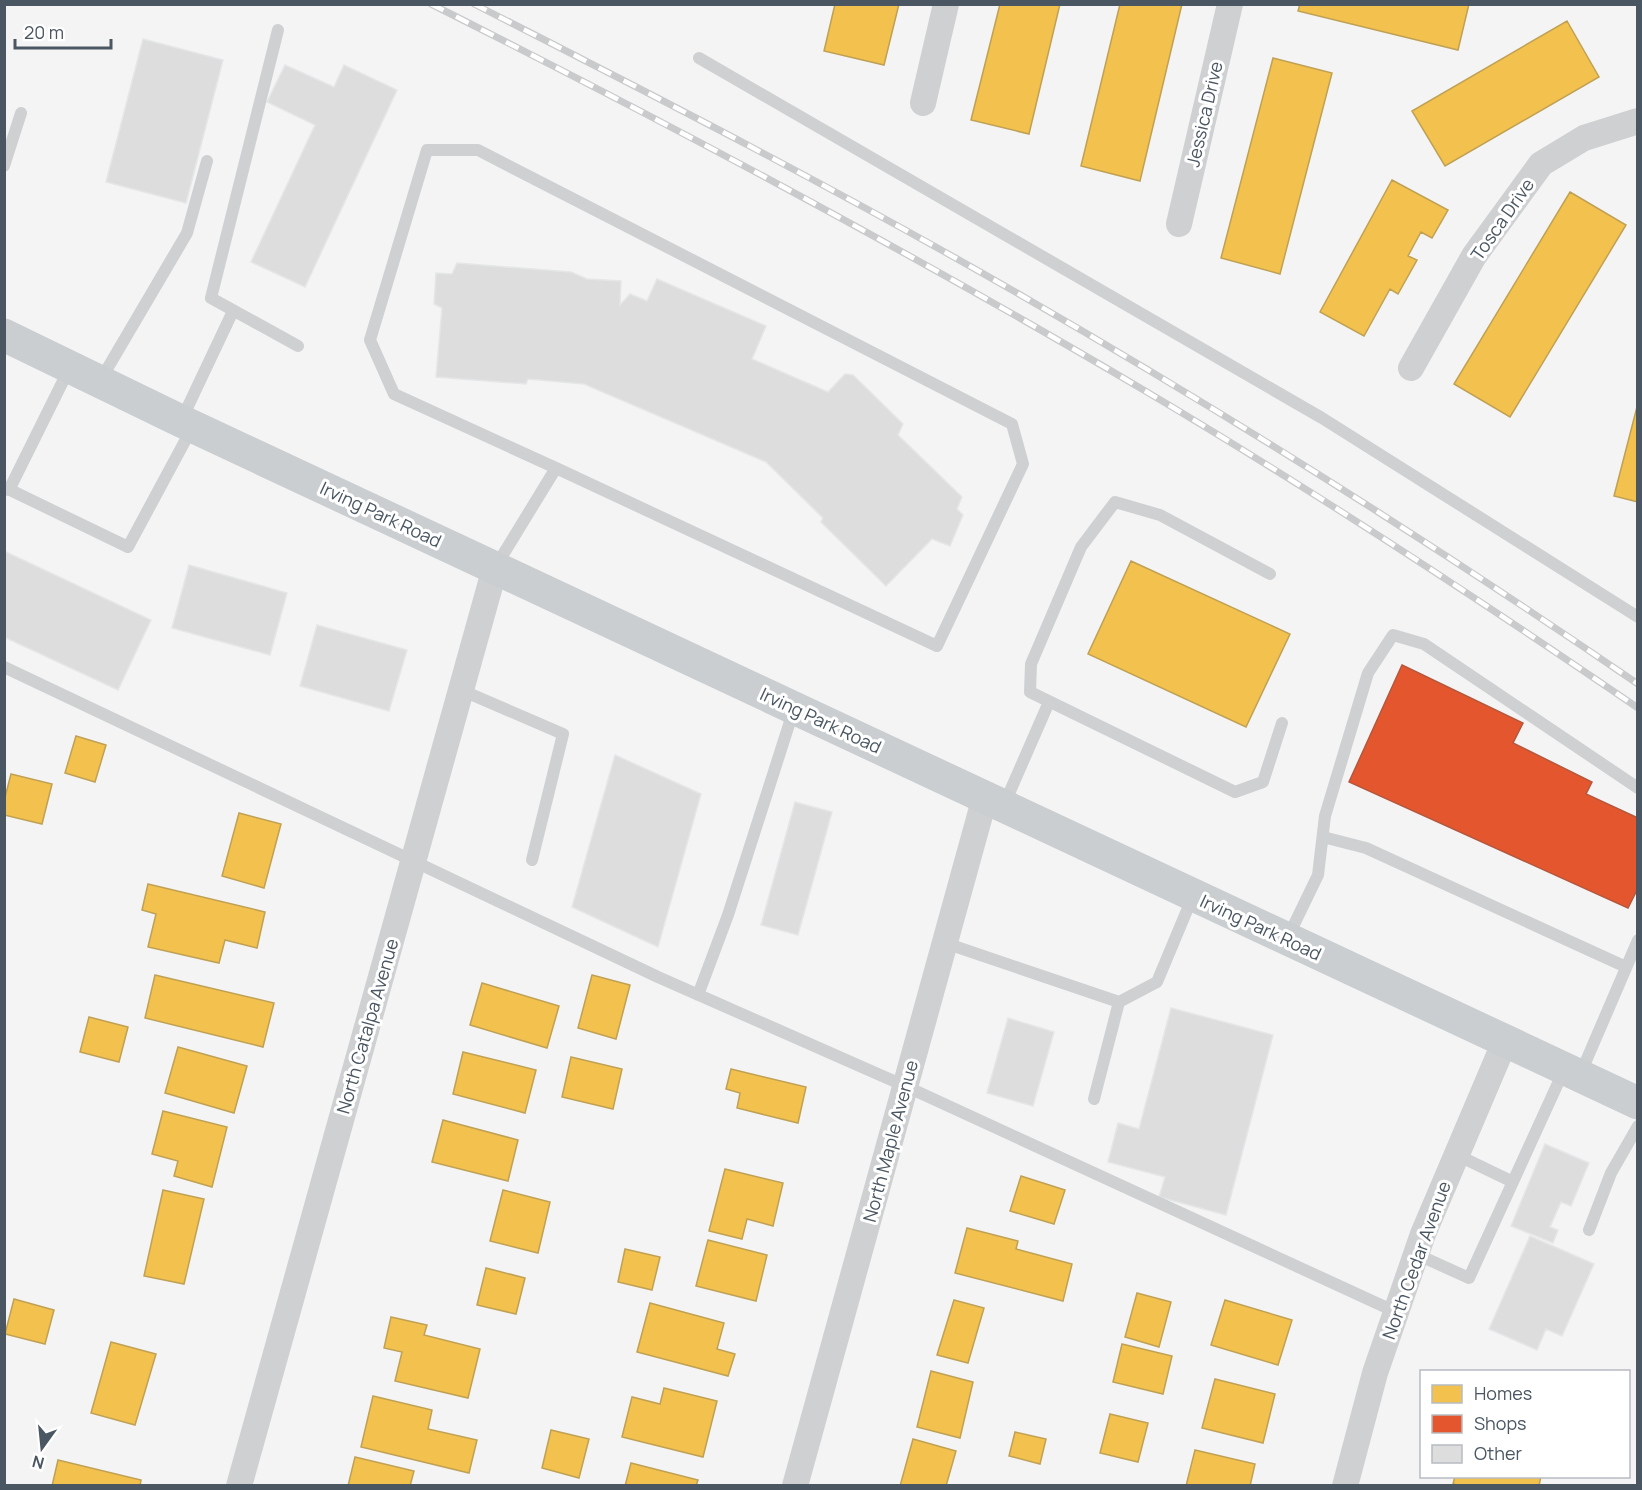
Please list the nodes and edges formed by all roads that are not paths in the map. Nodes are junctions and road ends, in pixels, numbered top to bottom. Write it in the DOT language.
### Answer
graph roads {
  1 [pos="946,4"];
  2 [pos="1230,4"];
  3 [pos="278,30"];
  4 [pos="699,58"];
  5 [pos="923,103"];
  6 [pos="21,113"];
  7 [pos="1638,121"];
  8 [pos="207,161"];
  9 [pos="4,166"];
  10 [pos="1179,224"];
  11 [pos="233,311"];
  12 [pos="4,335"];
  13 [pos="298,346"];
  14 [pos="70,367"];
  15 [pos="1411,368"];
  16 [pos="99,382"];
  17 [pos="187,424"];
  18 [pos="556,468"];
  19 [pos="7,488"];
  20 [pos="495,567"];
  21 [pos="1270,574"];
  22 [pos="1638,617"];
  23 [pos="4,668"];
  24 [pos="461,690"];
  25 [pos="1049,702"];
  26 [pos="795,708"];
  27 [pos="1281,723"];
  28 [pos="1638,788"];
  29 [pos="994,802"];
  30 [pos="1323,837"];
  31 [pos="532,860"];
  32 [pos="413,861"];
  33 [pos="1193,895"];
  34 [pos="1287,939"];
  35 [pos="1638,940"];
  36 [pos="945,943"];
  37 [pos="1626,967"];
  38 [pos="698,994"];
  39 [pos="1119,1002"];
  40 [pos="1505,1041"];
  41 [pos="1572,1073"];
  42 [pos="905,1086"];
  43 [pos="1094,1099"];
  44 [pos="1638,1103"];
  45 [pos="1638,1126"];
  46 [pos="1456,1155"];
  47 [pos="1513,1182"];
  48 [pos="1589,1230"];
  49 [pos="1416,1254"];
  50 [pos="1396,1312"];
  51 [pos="239,1485"];
  52 [pos="795,1485"];
  53 [pos="1345,1485"];
  1 -- 5 [label="street"];
  2 -- 10 [label="street, Jessica Drive"];
  3 -- 11 [label="lane"];
  4 -- 22 [label="lane"];
  6 -- 9 [label="lane"];
  7 -- 15 [label="street, Tosca Drive"];
  8 -- 16 [label="lane"];
  11 -- 13 [label="lane"];
  11 -- 17 [label="lane"];
  12 -- 14 [label="main road, Irving Park Road"];
  14 -- 16 [label="main road, Irving Park Road"];
  14 -- 19 [label="lane"];
  16 -- 17 [label="main road, Irving Park Road"];
  17 -- 19 [label="lane"];
  17 -- 20 [label="main road, Irving Park Road"];
  18 -- 18 [label="lane"];
  18 -- 20 [label="lane"];
  20 -- 24 [label="street, North Catalpa Avenue"];
  20 -- 26 [label="main road, Irving Park Road"];
  21 -- 25 [label="lane"];
  23 -- 32 [label="lane"];
  24 -- 31 [label="lane"];
  24 -- 32 [label="street, North Catalpa Avenue"];
  25 -- 27 [label="lane"];
  25 -- 29 [label="lane"];
  26 -- 29 [label="main road, Irving Park Road"];
  26 -- 38 [label="lane"];
  28 -- 30 [label="lane"];
  29 -- 33 [label="main road, Irving Park Road"];
  29 -- 36 [label="street, North Maple Avenue"];
  30 -- 34 [label="lane"];
  30 -- 37 [label="lane"];
  32 -- 38 [label="lane"];
  32 -- 51 [label="street, North Catalpa Avenue"];
  33 -- 34 [label="main road, Irving Park Road"];
  33 -- 39 [label="lane"];
  34 -- 40 [label="main road, Irving Park Road"];
  35 -- 37 [label="lane"];
  36 -- 39 [label="lane"];
  36 -- 42 [label="street, North Maple Avenue"];
  37 -- 41 [label="lane"];
  38 -- 42 [label="lane"];
  39 -- 43 [label="lane"];
  40 -- 41 [label="main road, Irving Park Road"];
  40 -- 46 [label="street, North Cedar Avenue"];
  41 -- 44 [label="main road, Irving Park Road"];
  41 -- 47 [label="lane"];
  42 -- 50 [label="lane"];
  42 -- 52 [label="street, North Maple Avenue"];
  45 -- 48 [label="lane"];
  46 -- 47 [label="lane"];
  46 -- 49 [label="street, North Cedar Avenue"];
  47 -- 49 [label="lane"];
  49 -- 50 [label="street, North Cedar Avenue"];
  50 -- 53 [label="street, North Cedar Avenue"];
}
